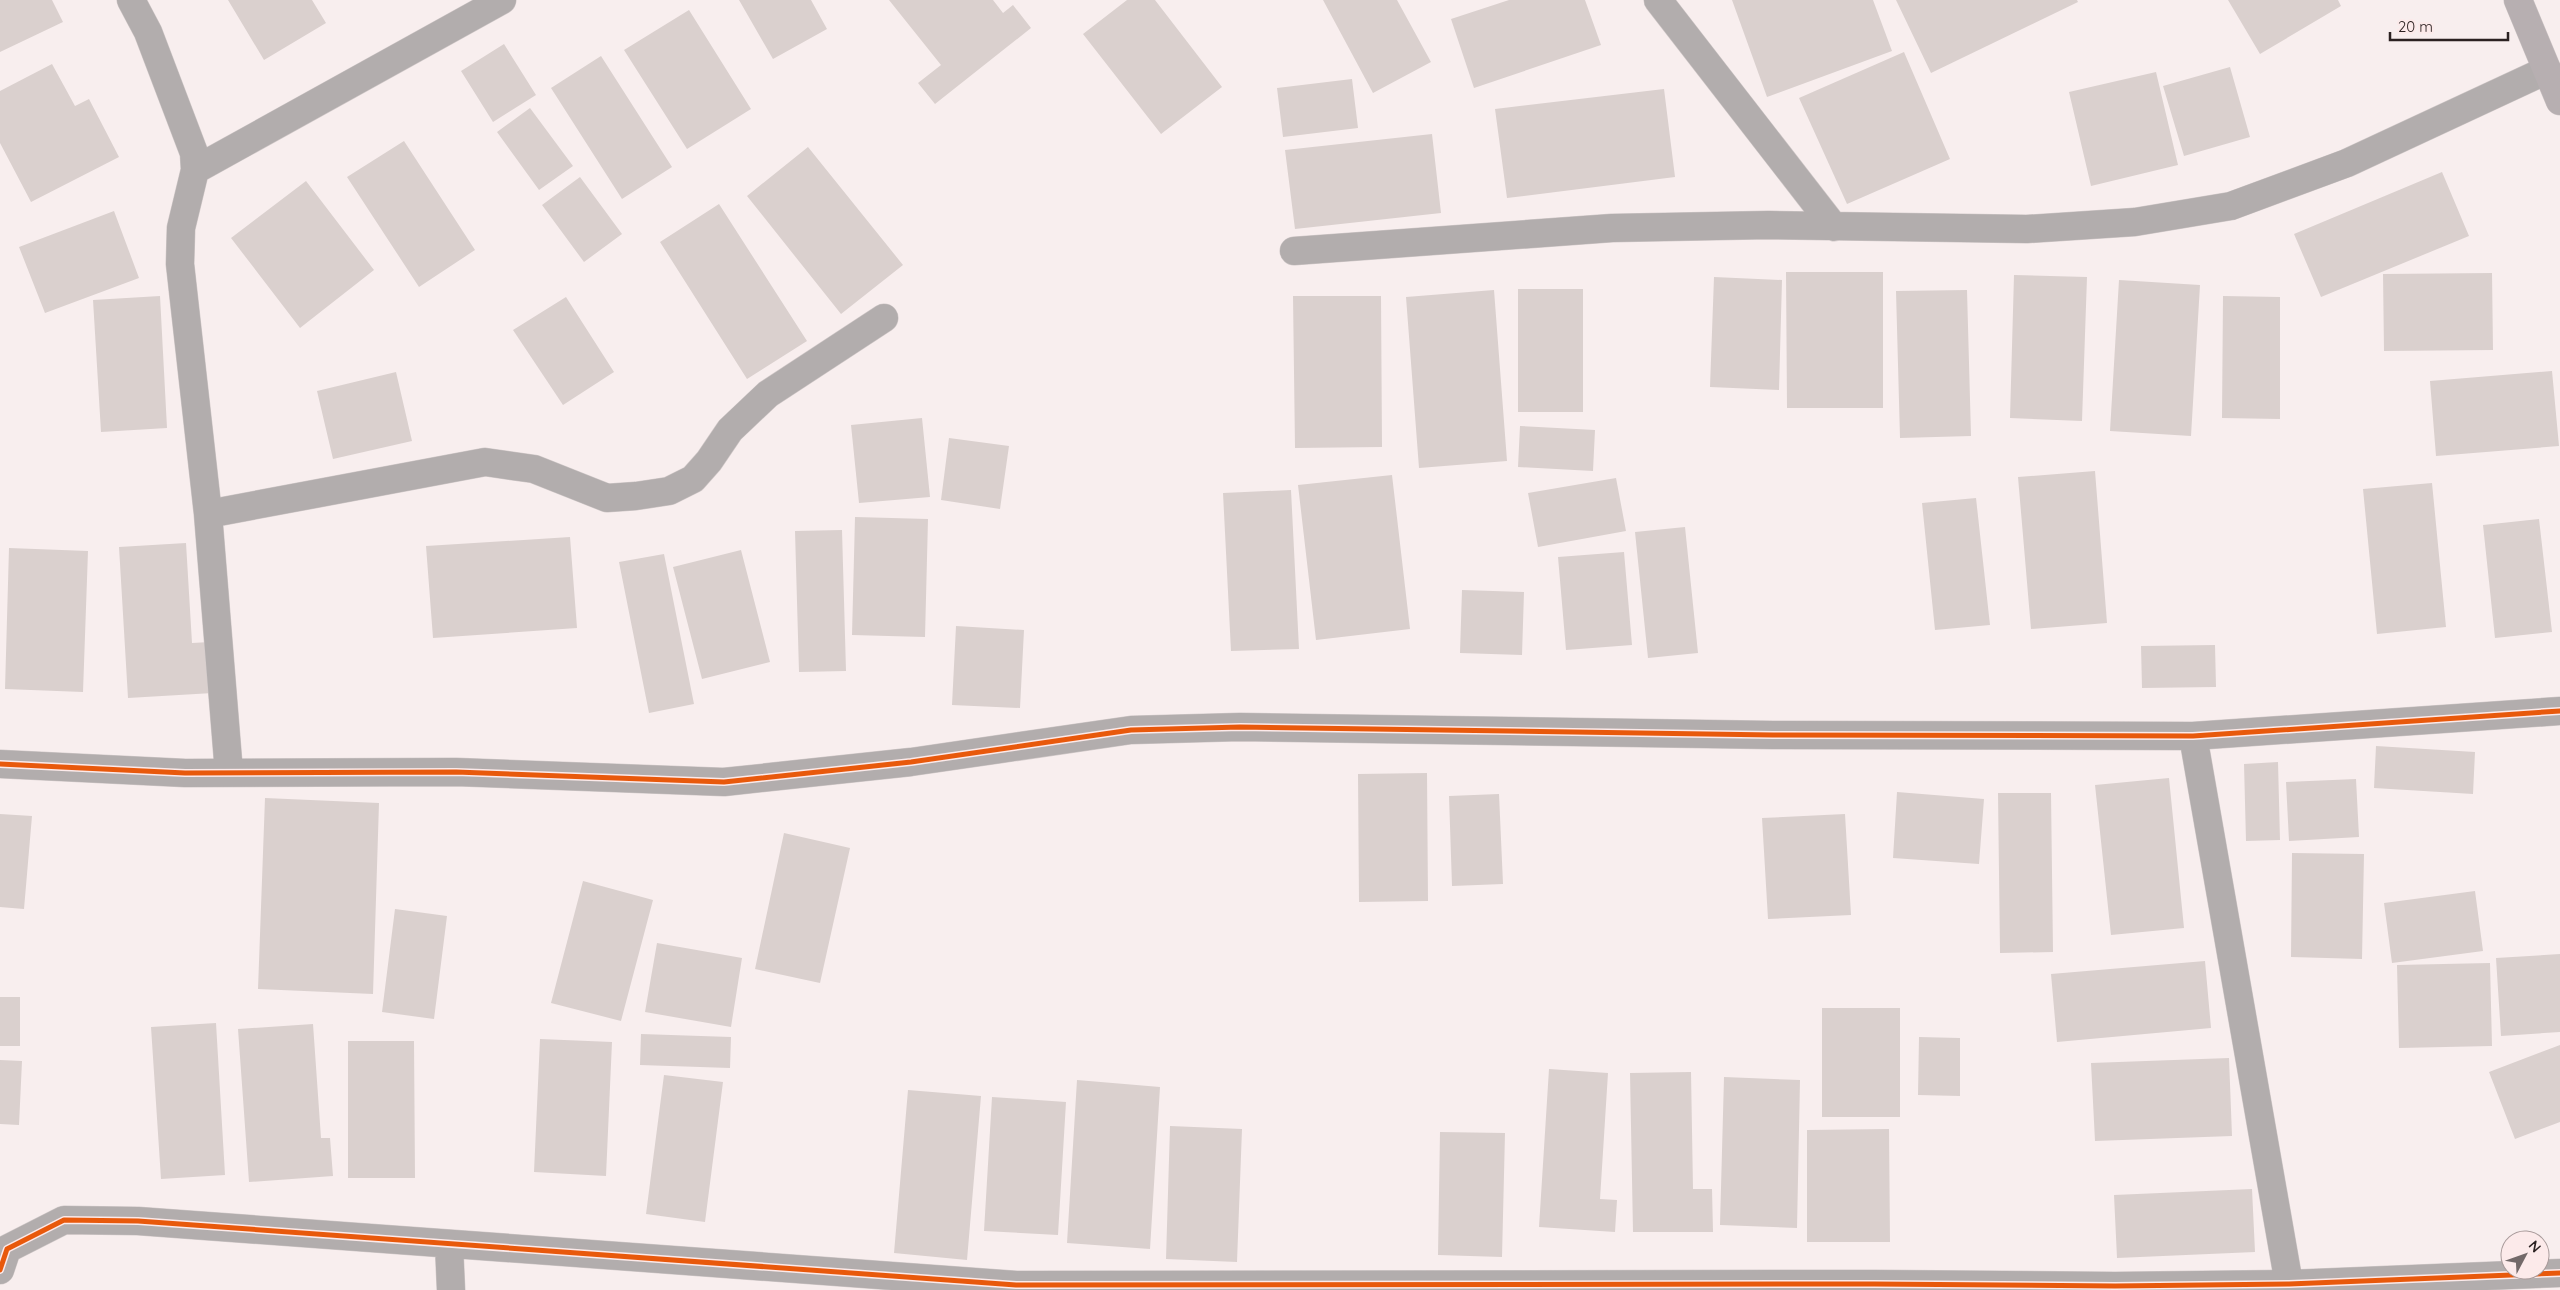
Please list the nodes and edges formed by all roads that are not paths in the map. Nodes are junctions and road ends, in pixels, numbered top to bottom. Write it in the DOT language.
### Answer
graph roads {
  1 [pos="131,0"];
  2 [pos="502,0"];
  3 [pos="1658,0"];
  4 [pos="2518,0"];
  5 [pos="2547,70"];
  6 [pos="2560,100"];
  7 [pos="195,170"];
  8 [pos="1834,227"];
  9 [pos="1294,251"];
  10 [pos="884,318"];
  11 [pos="208,514"];
  12 [pos="2560,711"];
  13 [pos="2193,736"];
  14 [pos="0,764"];
  15 [pos="229,773"];
  16 [pos="449,1245"];
  17 [pos="0,1270"];
  18 [pos="2560,1273"];
  19 [pos="2289,1284"];
  20 [pos="1016,1287"];
  21 [pos="1287,1287"];
  22 [pos="451,1290"];
  1 -- 7 [label="street"];
  2 -- 7 [label="street"];
  3 -- 8 [label="street"];
  4 -- 5 [label="main road"];
  5 -- 6 [label="main road"];
  5 -- 8 [label="street"];
  7 -- 11 [label="street"];
  8 -- 9 [label="street"];
  10 -- 11 [label="street"];
  11 -- 15 [label="street"];
  12 -- 13 [label="street"];
  13 -- 15 [label="street"];
  13 -- 19 [label="street"];
  14 -- 15 [label="street"];
  16 -- 17 [label="street"];
  16 -- 20 [label="street"];
  16 -- 22 [label="street"];
  18 -- 19 [label="street"];
  19 -- 21 [label="street"];
  20 -- 21 [label="street"];
}
